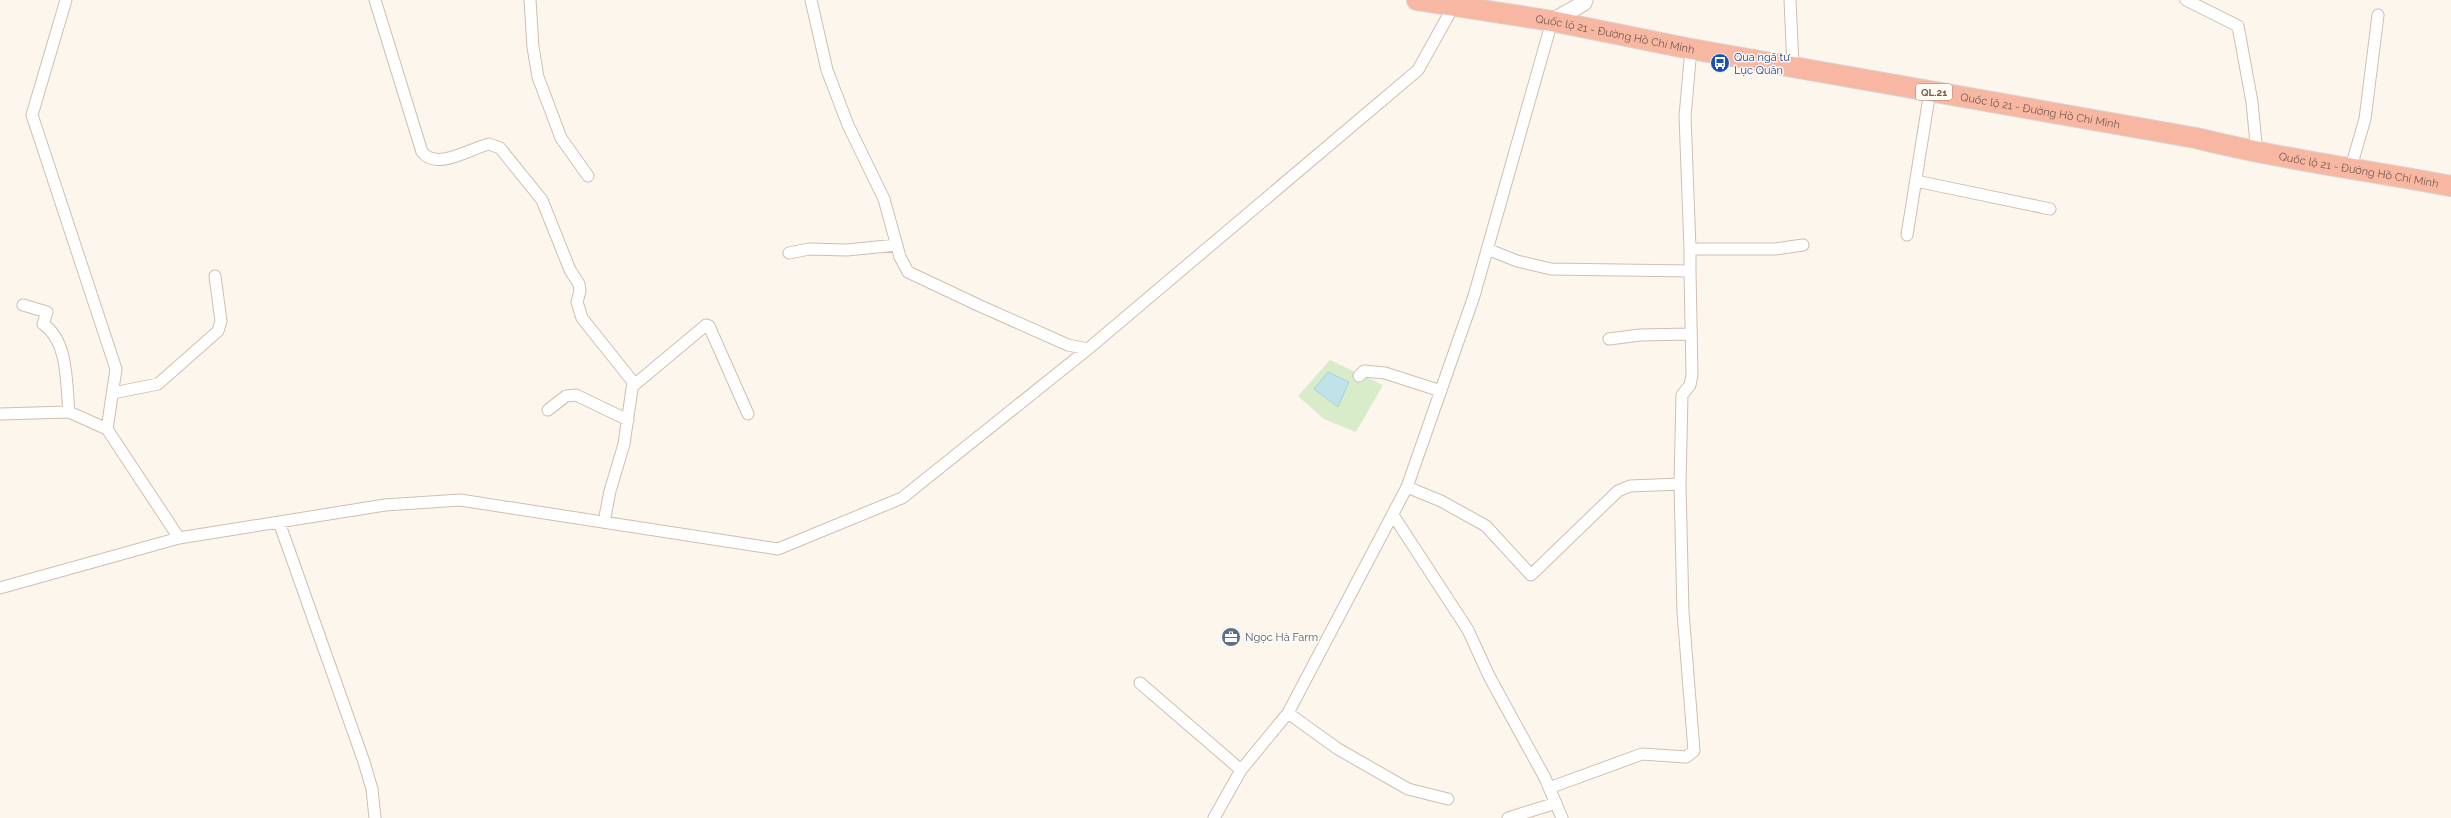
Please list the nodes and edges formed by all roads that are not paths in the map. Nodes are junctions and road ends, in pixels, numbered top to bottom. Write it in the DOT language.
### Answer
graph roads {
  1 [pos="66,0"];
  2 [pos="375,0"];
  3 [pos="530,0"];
  4 [pos="811,0"];
  5 [pos="1417,0"];
  6 [pos="1585,0"];
  7 [pos="1790,0"];
  8 [pos="2186,0"];
  9 [pos="1453,7"];
  10 [pos="2378,15"];
  11 [pos="1552,21"];
  12 [pos="1691,49"];
  13 [pos="1792,66"];
  14 [pos="1930,91"];
  15 [pos="2257,154"];
  16 [pos="2351,167"];
  17 [pos="588,176"];
  18 [pos="1916,181"];
  19 [pos="2451,186"];
  20 [pos="2050,209"];
  21 [pos="1907,235"];
  22 [pos="897,245"];
  23 [pos="1803,245"];
  24 [pos="1487,249"];
  25 [pos="1690,250"];
  26 [pos="789,253"];
  27 [pos="1690,270"];
  28 [pos="215,276"];
  29 [pos="23,304"];
  30 [pos="1691,334"];
  31 [pos="1609,339"];
  32 [pos="1088,349"];
  33 [pos="1359,376"];
  34 [pos="633,386"];
  35 [pos="1441,391"];
  36 [pos="113,393"];
  37 [pos="548,410"];
  38 [pos="69,412"];
  39 [pos="0,414"];
  40 [pos="748,414"];
  41 [pos="628,420"];
  42 [pos="107,429"];
  43 [pos="1680,484"];
  44 [pos="1407,487"];
  45 [pos="1393,515"];
  46 [pos="279,522"];
  47 [pos="604,522"];
  48 [pos="179,538"];
  49 [pos="0,588"];
  50 [pos="1140,683"];
  51 [pos="1288,713"];
  52 [pos="1241,770"];
  53 [pos="1549,788"];
  54 [pos="1448,799"];
  55 [pos="1556,803"];
  56 [pos="375,818"];
  57 [pos="1214,818"];
  58 [pos="1508,818"];
  59 [pos="1562,818"];
  1 -- 36 [label="street"];
  2 -- 34 [label="street"];
  3 -- 17 [label="street"];
  4 -- 22 [label="street"];
  5 -- 9 [label="highway, Quốc lộ 21 - Đường Hồ Chí Minh / QL.21"];
  6 -- 11 [label="street"];
  7 -- 13 [label="street"];
  8 -- 15 [label="street"];
  9 -- 11 [label="highway, Quốc lộ 21 - Đường Hồ Chí Minh / QL.21"];
  9 -- 32 [label="street"];
  10 -- 16 [label="street"];
  11 -- 12 [label="highway, Quốc lộ 21 - Đường Hồ Chí Minh / QL.21"];
  11 -- 24 [label="street"];
  12 -- 13 [label="highway, Quốc lộ 21 - Đường Hồ Chí Minh / QL.21"];
  12 -- 25 [label="street"];
  13 -- 14 [label="highway, Quốc lộ 21 - Đường Hồ Chí Minh / QL.21"];
  14 -- 15 [label="highway, Quốc lộ 21 - Đường Hồ Chí Minh / QL.21"];
  14 -- 18 [label="street"];
  15 -- 16 [label="highway, Quốc lộ 21 - Đường Hồ Chí Minh / QL.21"];
  16 -- 19 [label="highway, Quốc lộ 21 - Đường Hồ Chí Minh / QL.21"];
  18 -- 20 [label="street"];
  18 -- 21 [label="street"];
  22 -- 26 [label="street"];
  22 -- 32 [label="street"];
  23 -- 25 [label="street"];
  24 -- 27 [label="street"];
  24 -- 35 [label="street"];
  25 -- 27 [label="street"];
  27 -- 30 [label="street"];
  28 -- 36 [label="street"];
  29 -- 38 [label="street"];
  30 -- 31 [label="street"];
  30 -- 43 [label="street"];
  32 -- 47 [label="street"];
  33 -- 35 [label="street"];
  34 -- 40 [label="street"];
  34 -- 41 [label="street"];
  35 -- 44 [label="street"];
  36 -- 42 [label="street"];
  37 -- 41 [label="street"];
  38 -- 39 [label="street"];
  38 -- 42 [label="street"];
  41 -- 47 [label="street"];
  42 -- 48 [label="street"];
  43 -- 44 [label="street"];
  43 -- 53 [label="street"];
  44 -- 45 [label="street"];
  45 -- 51 [label="street"];
  45 -- 53 [label="street"];
  46 -- 47 [label="street"];
  46 -- 48 [label="street"];
  46 -- 56 [label="street"];
  48 -- 49 [label="street"];
  50 -- 52 [label="street"];
  51 -- 52 [label="street"];
  51 -- 54 [label="street"];
  52 -- 57 [label="street"];
  53 -- 55 [label="street"];
  55 -- 58 [label="street"];
  55 -- 59 [label="street"];
}
